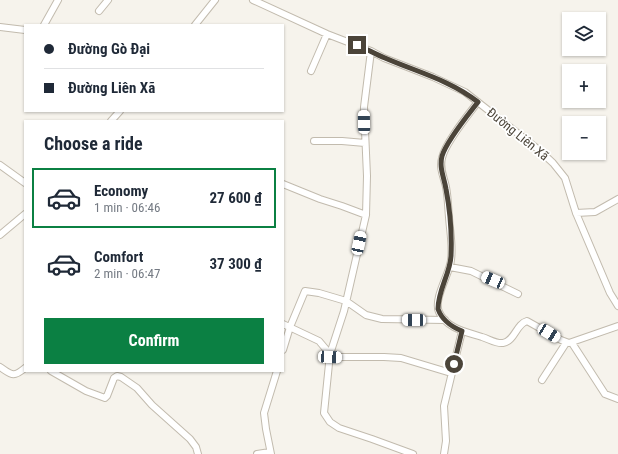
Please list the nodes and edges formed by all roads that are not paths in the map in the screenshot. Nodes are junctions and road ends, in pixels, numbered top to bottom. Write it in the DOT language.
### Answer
graph roads {
  1 [pos="58,0"];
  2 [pos="108,0"];
  3 [pos="215,0"];
  4 [pos="253,0"];
  5 [pos="99,11"];
  6 [pos="45,24"];
  7 [pos="196,24"];
  8 [pos="0,27"];
  9 [pos="24,30"];
  10 [pos="327,34"];
  11 [pos="371,51"];
  12 [pos="311,71"];
  13 [pos="478,102"];
  14 [pos="119,112"];
  15 [pos="112,120"];
  16 [pos="314,141"];
  17 [pos="365,143"];
  18 [pos="0,165"];
  19 [pos="24,182"];
  20 [pos="284,184"];
  21 [pos="618,199"];
  22 [pos="576,213"];
  23 [pos="366,215"];
  24 [pos="24,217"];
  25 [pos="0,235"];
  26 [pos="450,267"];
  27 [pos="518,294"];
  28 [pos="346,301"];
  29 [pos="617,301"];
  30 [pos="445,320"];
  31 [pos="284,324"];
  32 [pos="618,326"];
  33 [pos="290,327"];
  34 [pos="462,331"];
  35 [pos="569,343"];
  36 [pos="284,347"];
  37 [pos="330,356"];
  38 [pos="0,367"];
  39 [pos="24,369"];
  40 [pos="53,372"];
  41 [pos="277,372"];
  42 [pos="451,373"];
  43 [pos="542,380"];
  44 [pos="618,399"];
  45 [pos="270,453"];
  46 [pos="198,454"];
  47 [pos="257,454"];
  48 [pos="413,454"];
  49 [pos="444,454"];
  1 -- 6 [label="street"];
  2 -- 5 [label="street"];
  3 -- 7 [label="street"];
  4 -- 10 [label="street, Đường Liên Xã"];
  8 -- 9 [label="street"];
  10 -- 11 [label="street, Đường Liên Xã"];
  10 -- 12 [label="street"];
  11 -- 13 [label="street, Đường Liên Xã"];
  11 -- 17 [label="street"];
  13 -- 22 [label="street, Đường Liên Xã"];
  13 -- 26 [label="street"];
  14 -- 15 [label="street"];
  16 -- 17 [label="street"];
  17 -- 23 [label="street"];
  18 -- 19 [label="street"];
  20 -- 23 [label="street"];
  21 -- 22 [label="street"];
  22 -- 29 [label="street, Đường Liên Xã"];
  23 -- 28 [label="street"];
  24 -- 25 [label="street"];
  26 -- 27 [label="street"];
  26 -- 30 [label="street"];
  28 -- 30 [label="street"];
  28 -- 33 [label="street"];
  28 -- 37 [label="street"];
  30 -- 34 [label="street"];
  31 -- 33 [label="street"];
  32 -- 35 [label="street"];
  33 -- 36 [label="street"];
  33 -- 37 [label="street"];
  34 -- 35 [label="street"];
  34 -- 42 [label="street"];
  35 -- 43 [label="street"];
  35 -- 44 [label="street"];
  37 -- 42 [label="street"];
  37 -- 48 [label="street"];
  38 -- 39 [label="street"];
  40 -- 46 [label="street"];
  41 -- 45 [label="street"];
  42 -- 49 [label="street"];
  45 -- 47 [label="street"];
}
